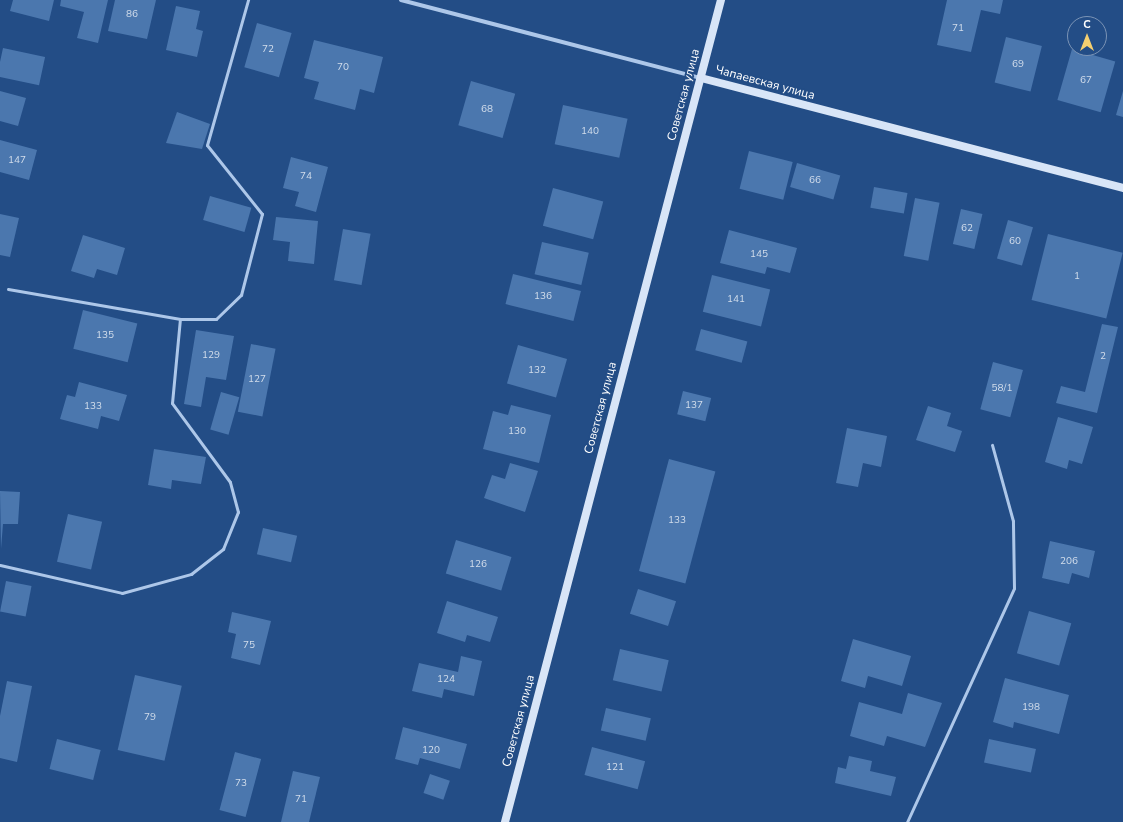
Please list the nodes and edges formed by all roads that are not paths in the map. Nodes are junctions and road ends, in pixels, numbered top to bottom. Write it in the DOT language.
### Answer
graph roads {
  1 [pos="248,0"];
  2 [pos="401,0"];
  3 [pos="721,0"];
  4 [pos="701,78"];
  5 [pos="1123,188"];
  6 [pos="8,290"];
  7 [pos="180,319"];
  8 [pos="992,445"];
  9 [pos="0,565"];
  10 [pos="505,822"];
  11 [pos="907,822"];
  1 -- 7 [label="lane"];
  2 -- 4 [label="street, Чапаевская улица"];
  3 -- 4 [label="main road, Советская улица"];
  4 -- 5 [label="main road, Чапаевская улица"];
  4 -- 10 [label="main road, Советская улица"];
  6 -- 7 [label="lane"];
  7 -- 9 [label="lane"];
  8 -- 11 [label="lane"];
}
